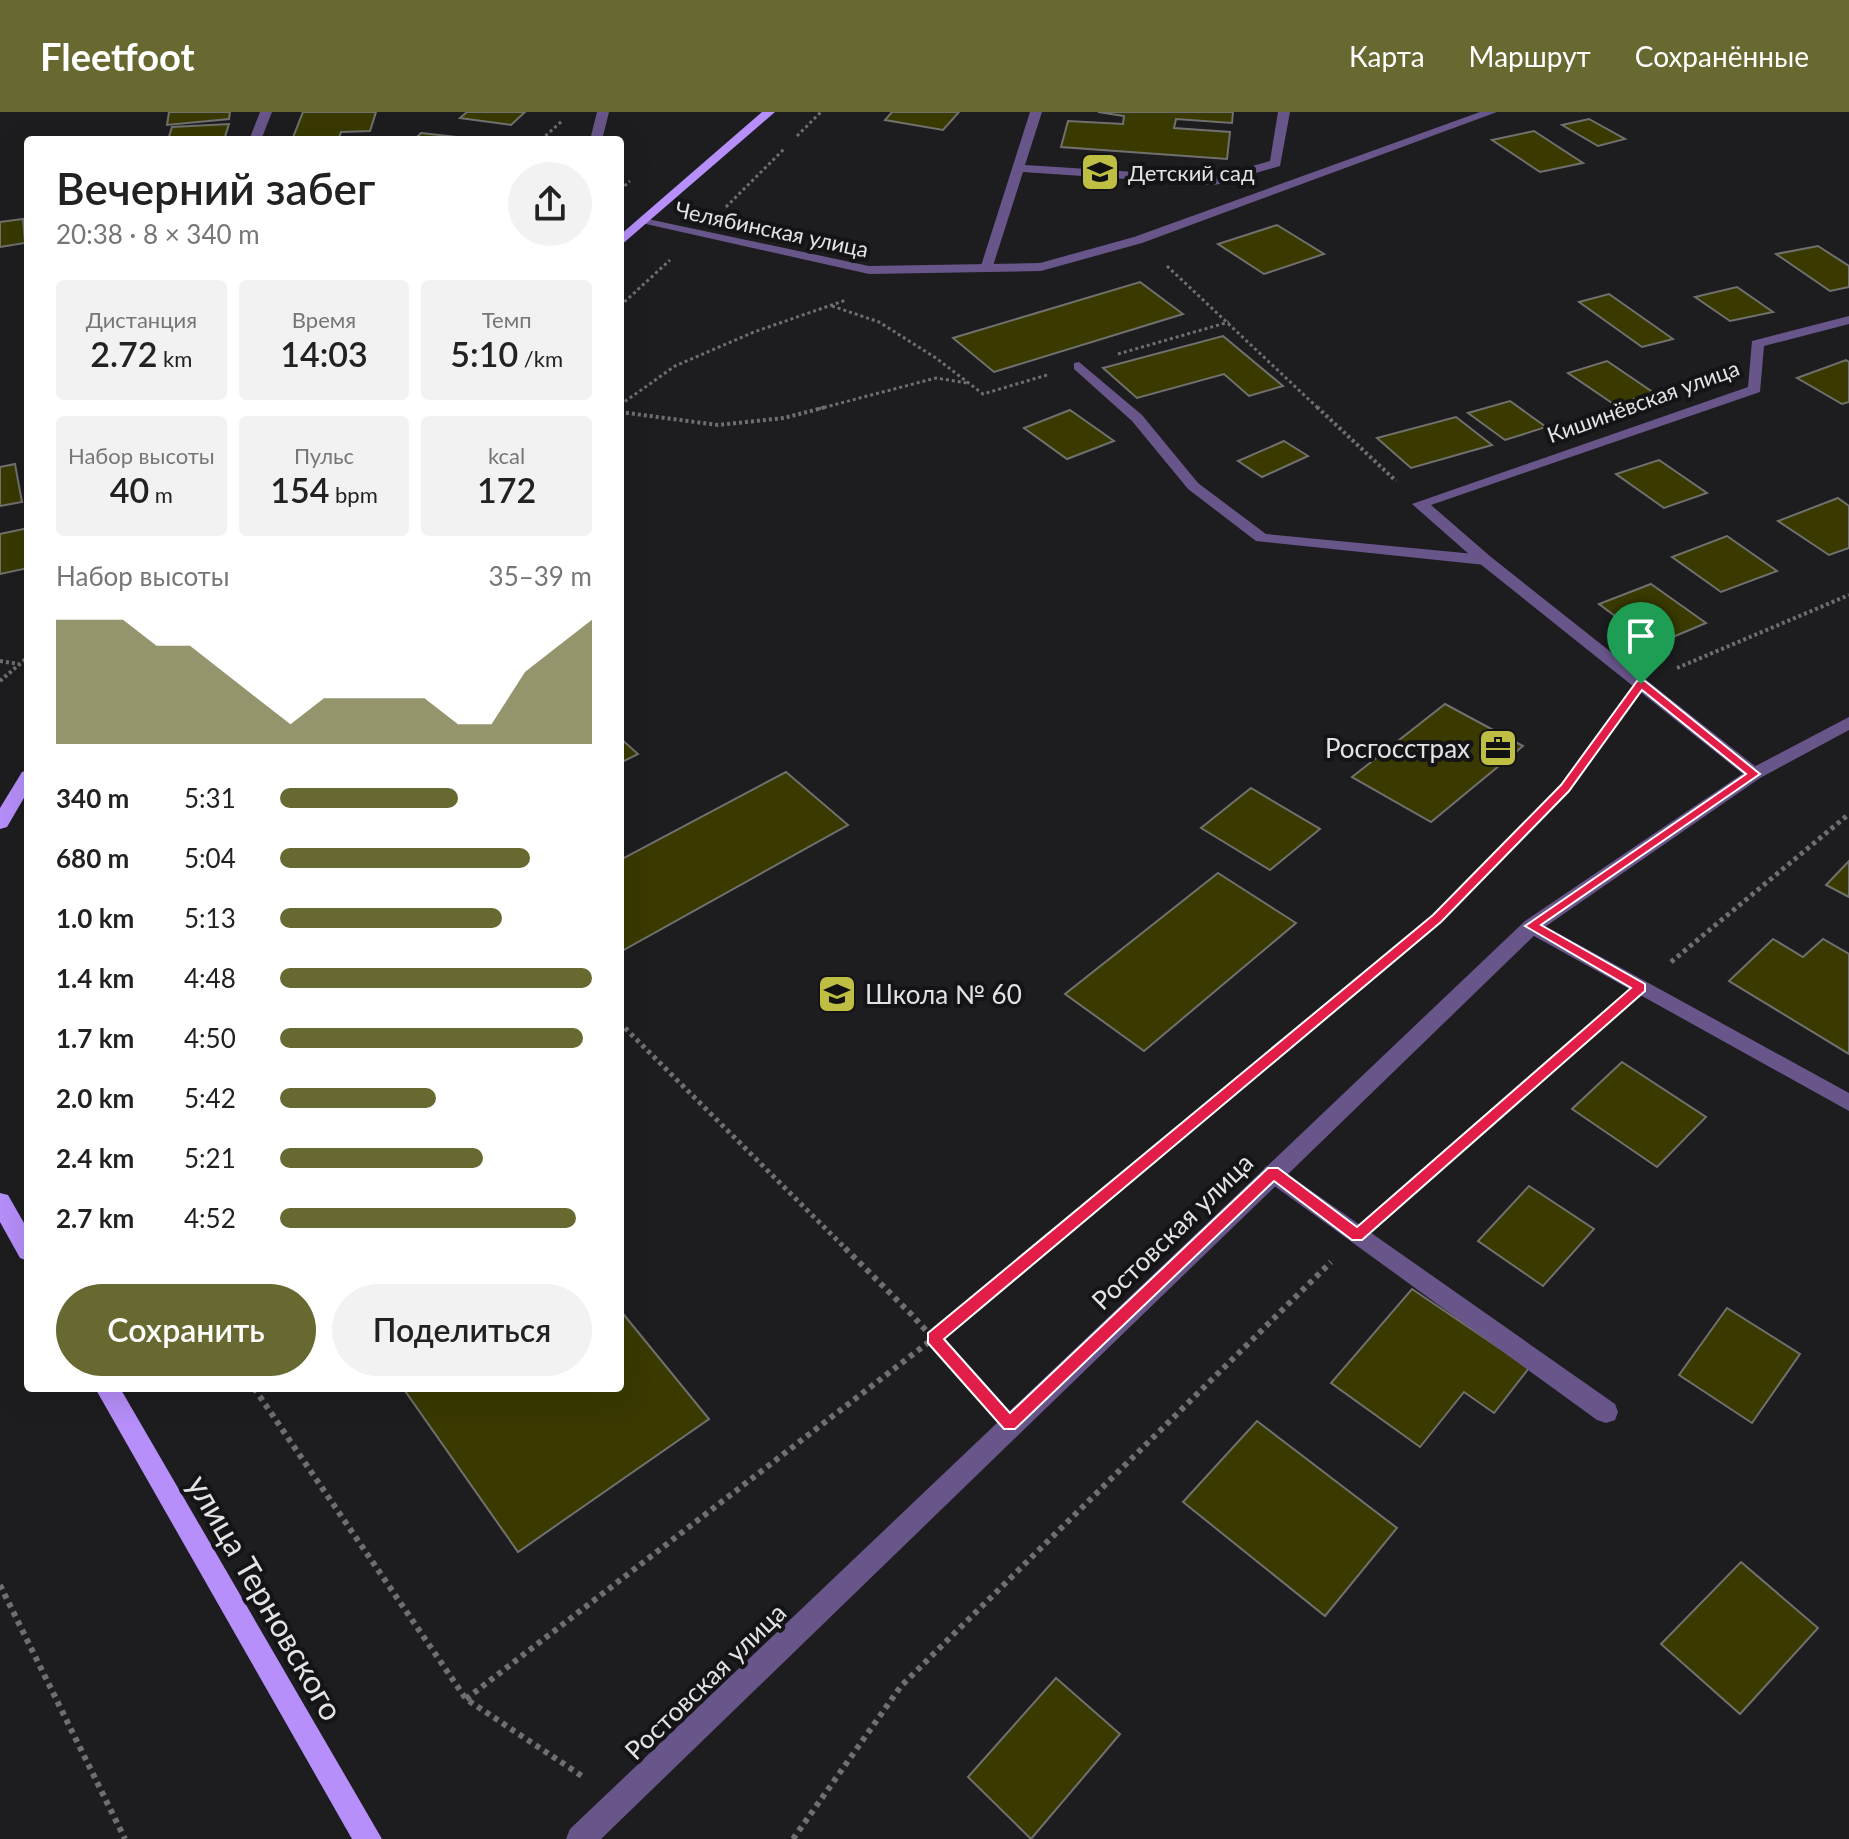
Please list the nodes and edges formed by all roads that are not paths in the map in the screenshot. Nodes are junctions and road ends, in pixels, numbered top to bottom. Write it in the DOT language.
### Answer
graph roads {
  1 [pos="266,112"];
  2 [pos="603,112"];
  3 [pos="769,112"];
  4 [pos="1036,112"];
  5 [pos="1284,112"];
  6 [pos="1491,112"];
  7 [pos="257,136"];
  8 [pos="597,136"];
  9 [pos="1019,168"];
  10 [pos="643,222"];
  11 [pos="624,239"];
  12 [pos="986,269"];
  13 [pos="1849,320"];
  14 [pos="1079,366"];
  15 [pos="1485,560"];
  16 [pos="1849,723"];
  17 [pos="1754,774"];
  18 [pos="24,783"];
  19 [pos="0,823"];
  20 [pos="1532,926"];
  21 [pos="1849,1103"];
  22 [pos="1273,1173"];
  23 [pos="0,1202"];
  24 [pos="24,1244"];
  25 [pos="109,1392"];
  26 [pos="1606,1412"];
  27 [pos="368,1839"];
  28 [pos="580,1839"];
  1 -- 7 [label="street"];
  2 -- 8 [label="street"];
  3 -- 10 [label="main road"];
  4 -- 9 [label="street"];
  5 -- 9 [label="street"];
  6 -- 12 [label="street, Челябинская улица"];
  9 -- 12 [label="street"];
  10 -- 11 [label="main road"];
  10 -- 12 [label="street, Челябинская улица"];
  13 -- 15 [label="street, Кишинёвская улица"];
  14 -- 15 [label="street"];
  15 -- 17 [label="street"];
  16 -- 17 [label="street, Ростовская улица"];
  17 -- 20 [label="street, Ростовская улица"];
  18 -- 19 [label="main road"];
  20 -- 21 [label="street"];
  20 -- 22 [label="street, Ростовская улица"];
  22 -- 26 [label="street"];
  22 -- 28 [label="street, Ростовская улица"];
  23 -- 24 [label="main road"];
  25 -- 27 [label="main road, улица Терновского"];
}
